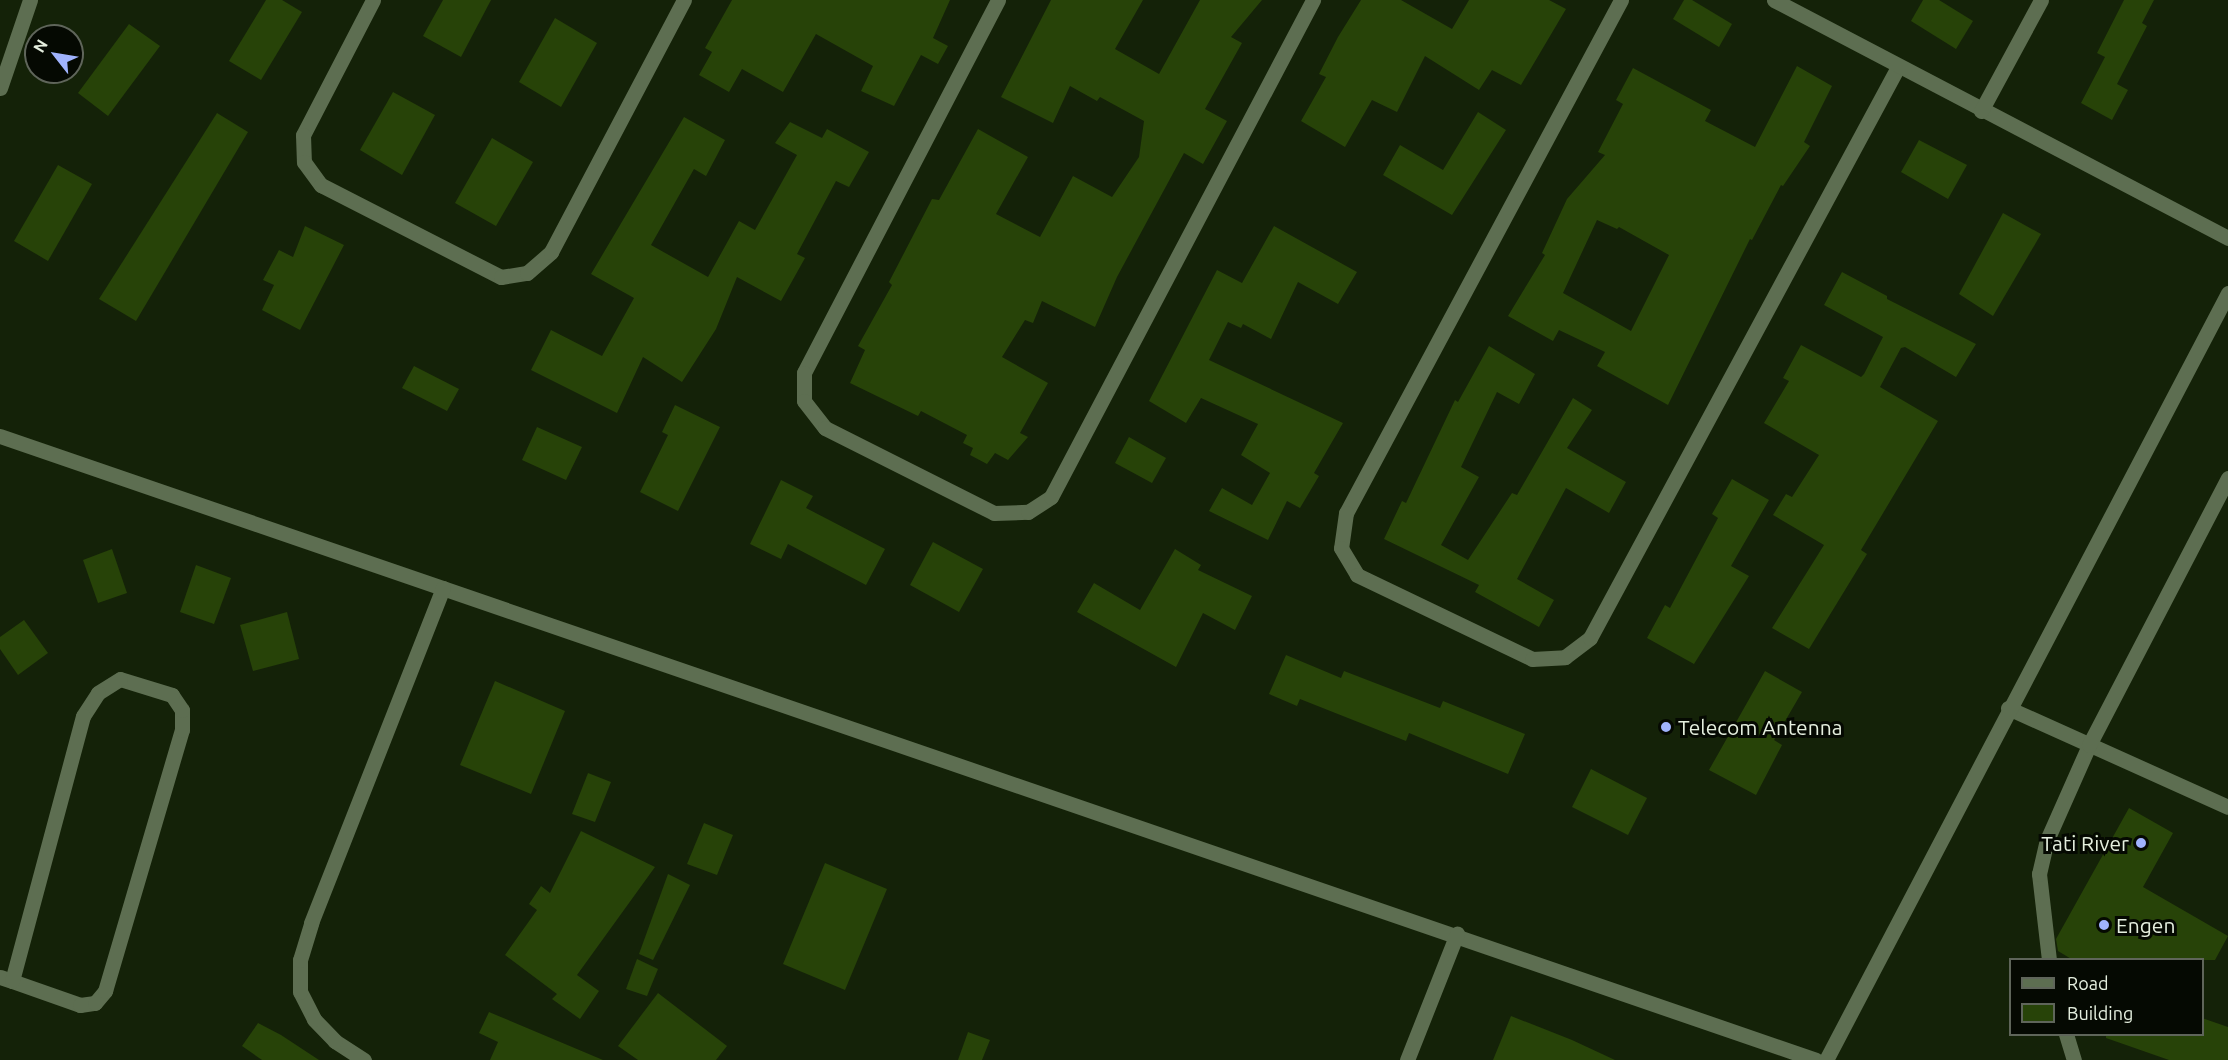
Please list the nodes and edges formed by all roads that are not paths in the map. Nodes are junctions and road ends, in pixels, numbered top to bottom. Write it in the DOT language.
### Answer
graph roads {
  1 [pos="30,0"];
  2 [pos="373,0"];
  3 [pos="684,0"];
  4 [pos="998,0"];
  5 [pos="1313,0"];
  6 [pos="1621,0"];
  7 [pos="1774,0"];
  8 [pos="2041,0"];
  9 [pos="1898,67"];
  10 [pos="0,88"];
  11 [pos="1981,111"];
  12 [pos="2228,238"];
  13 [pos="2228,293"];
  14 [pos="0,436"];
  15 [pos="2228,478"];
  16 [pos="443,588"];
  17 [pos="2008,708"];
  18 [pos="2089,745"];
  19 [pos="2228,807"];
  20 [pos="1457,934"];
  21 [pos="2049,958"];
  22 [pos="6,979"];
  23 [pos="2066,1036"];
  24 [pos="364,1060"];
  25 [pos="1407,1060"];
  26 [pos="1816,1060"];
  27 [pos="1826,1060"];
  28 [pos="2074,1060"];
  1 -- 10 [label="street"];
  2 -- 3 [label="street"];
  4 -- 5 [label="street"];
  6 -- 9 [label="street"];
  7 -- 9 [label="street"];
  8 -- 11 [label="street"];
  9 -- 11 [label="street"];
  11 -- 12 [label="street"];
  13 -- 17 [label="street"];
  14 -- 16 [label="street"];
  15 -- 18 [label="street"];
  16 -- 20 [label="street"];
  16 -- 24 [label="street"];
  17 -- 18 [label="street"];
  17 -- 27 [label="street"];
  18 -- 19 [label="street"];
  18 -- 21 [label="street"];
  20 -- 25 [label="street"];
  20 -- 26 [label="street"];
  22 -- 22 [label="street"];
  23 -- 28 [label="street"];
}
